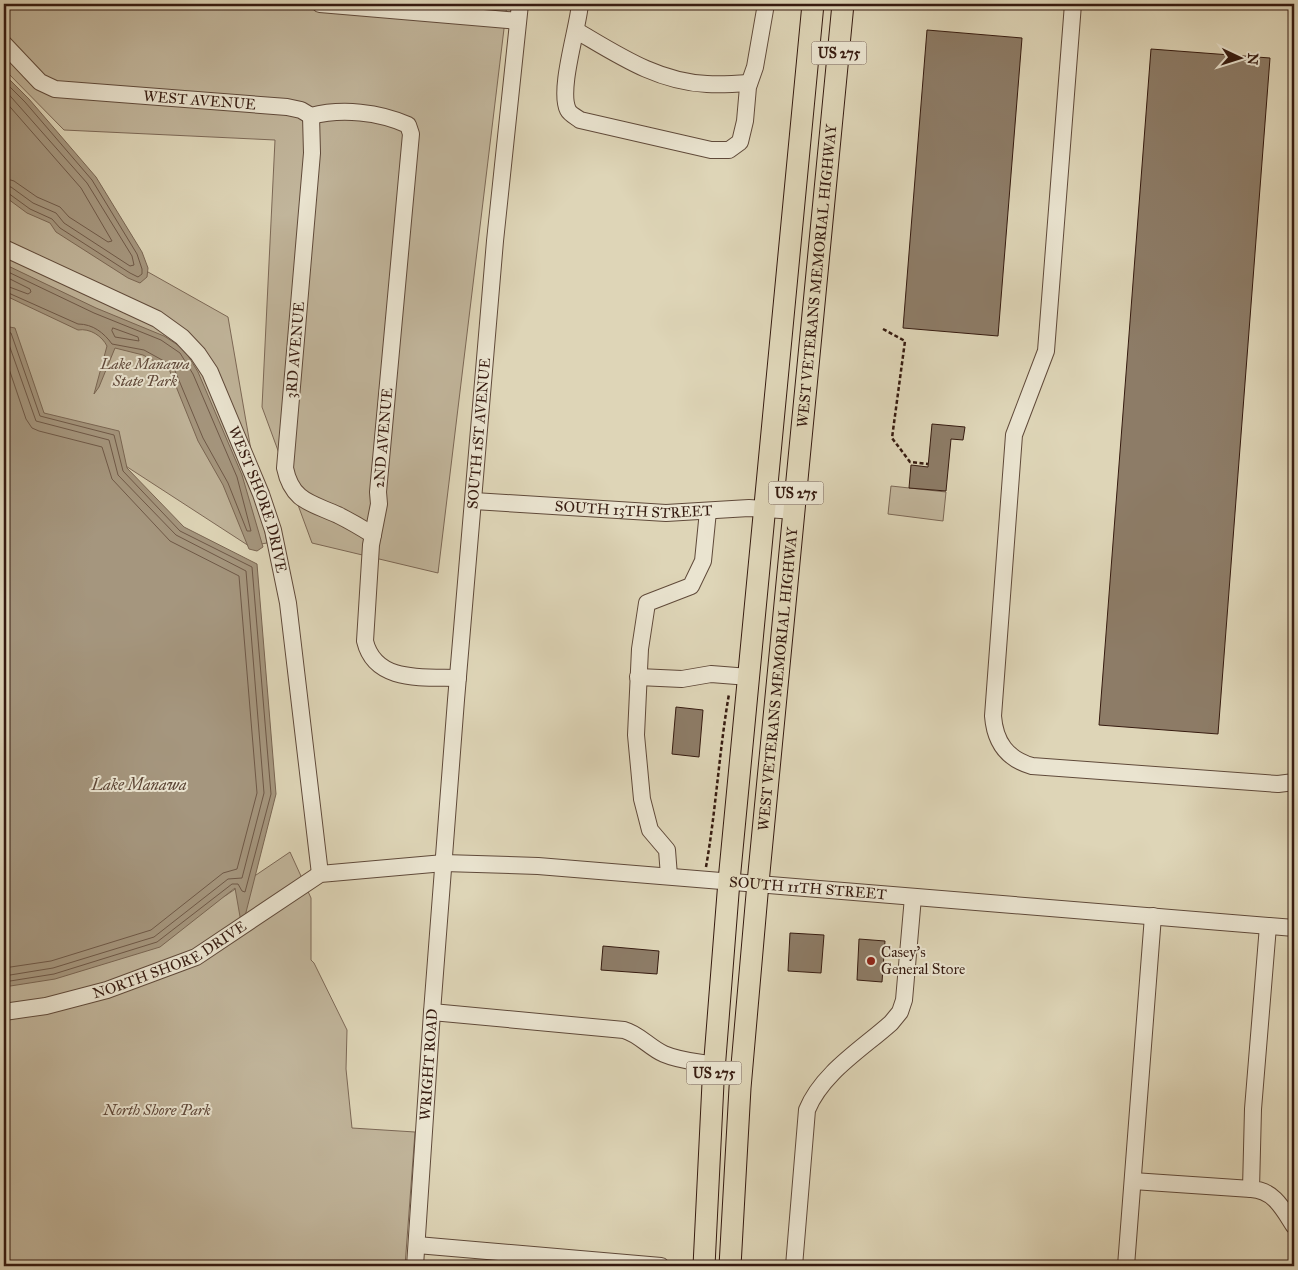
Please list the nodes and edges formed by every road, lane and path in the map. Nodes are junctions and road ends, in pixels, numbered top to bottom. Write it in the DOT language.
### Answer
graph roads {
  1 [pos="320,4"];
  2 [pos="520,4"];
  3 [pos="580,4"];
  4 [pos="766,4"];
  5 [pos="814,4"];
  6 [pos="843,4"];
  7 [pos="1073,4"];
  8 [pos="518,21"];
  9 [pos="577,31"];
  10 [pos="4,44"];
  11 [pos="749,83"];
  12 [pos="311,116"];
  13 [pos="4,248"];
  14 [pos="883,329"];
  15 [pos="928,464"];
  16 [pos="474,500"];
  17 [pos="765,508"];
  18 [pos="708,511"];
  19 [pos="794,511"];
  20 [pos="373,535"];
  21 [pos="638,677"];
  22 [pos="749,677"];
  23 [pos="458,678"];
  24 [pos="1294,782"];
  25 [pos="444,863"];
  26 [pos="320,874"];
  27 [pos="669,876"];
  28 [pos="729,880"];
  29 [pos="758,883"];
  30 [pos="913,897"];
  31 [pos="1152,916"];
  32 [pos="1268,926"];
  33 [pos="1294,928"];
  34 [pos="4,1012"];
  35 [pos="432,1012"];
  36 [pos="714,1065"];
  37 [pos="1133,1181"];
  38 [pos="1251,1189"];
  39 [pos="1294,1226"];
  40 [pos="417,1245"];
  41 [pos="415,1266"];
  42 [pos="654,1266"];
  43 [pos="661,1266"];
  44 [pos="704,1266"];
  45 [pos="730,1266"];
  46 [pos="794,1266"];
  47 [pos="1126,1266"];
  1 -- 8 [label="street"];
  2 -- 8 [label="street, SOUTH 1ST AVENUE"];
  3 -- 9 [label="street"];
  4 -- 11 [label="street"];
  5 -- 17 [label="main road, WEST VETERANS MEMORIAL HIGHWAY / US 275"];
  6 -- 19 [label="main road, WEST VETERANS MEMORIAL HIGHWAY / US 275"];
  7 -- 24 [label="street"];
  8 -- 16 [label="street, SOUTH 1ST AVENUE"];
  9 -- 11 [label="street"];
  9 -- 11 [label="street"];
  10 -- 12 [label="street, WEST AVENUE"];
  12 -- 20 [label="street, 3RD AVENUE"];
  12 -- 20 [label="street, 2ND AVENUE"];
  13 -- 26 [label="street, WEST SHORE DRIVE"];
  14 -- 15 [label="path"];
  16 -- 18 [label="street, SOUTH 13TH STREET"];
  16 -- 23 [label="street, SOUTH 1ST AVENUE"];
  17 -- 18 [label="street, SOUTH 13TH STREET"];
  17 -- 19 [label="street, SOUTH 13TH STREET"];
  17 -- 22 [label="main road, WEST VETERANS MEMORIAL HIGHWAY / US 275"];
  18 -- 21 [label="street"];
  19 -- 29 [label="main road, WEST VETERANS MEMORIAL HIGHWAY / US 275"];
  20 -- 23 [label="street, 2ND AVENUE"];
  21 -- 22 [label="street"];
  21 -- 27 [label="street"];
  22 -- 28 [label="main road, WEST VETERANS MEMORIAL HIGHWAY / US 275"];
  23 -- 25 [label="street, SOUTH 1ST AVENUE"];
  25 -- 26 [label="street, SOUTH 11TH STREET"];
  25 -- 27 [label="street, SOUTH 11TH STREET"];
  25 -- 35 [label="street, WRIGHT ROAD"];
  26 -- 34 [label="street, NORTH SHORE DRIVE"];
  27 -- 28 [label="street, SOUTH 11TH STREET"];
  28 -- 29 [label="street, SOUTH 11TH STREET"];
  28 -- 36 [label="main road, WEST VETERANS MEMORIAL HIGHWAY / US 275"];
  29 -- 30 [label="street, SOUTH 11TH STREET"];
  29 -- 45 [label="main road, WEST VETERANS MEMORIAL HIGHWAY / US 275"];
  30 -- 31 [label="street, SOUTH 11TH STREET"];
  30 -- 46 [label="street"];
  31 -- 32 [label="street, SOUTH 11TH STREET"];
  31 -- 37 [label="street"];
  32 -- 33 [label="street, SOUTH 11TH STREET"];
  32 -- 38 [label="street"];
  35 -- 36 [label="street"];
  35 -- 40 [label="street, WRIGHT ROAD"];
  36 -- 44 [label="main road, WEST VETERANS MEMORIAL HIGHWAY / US 275"];
  37 -- 38 [label="street"];
  37 -- 47 [label="street"];
  38 -- 39 [label="street"];
  40 -- 41 [label="street, WRIGHT ROAD"];
  40 -- 42 [label="street"];
  42 -- 43 [label="street"];
}
